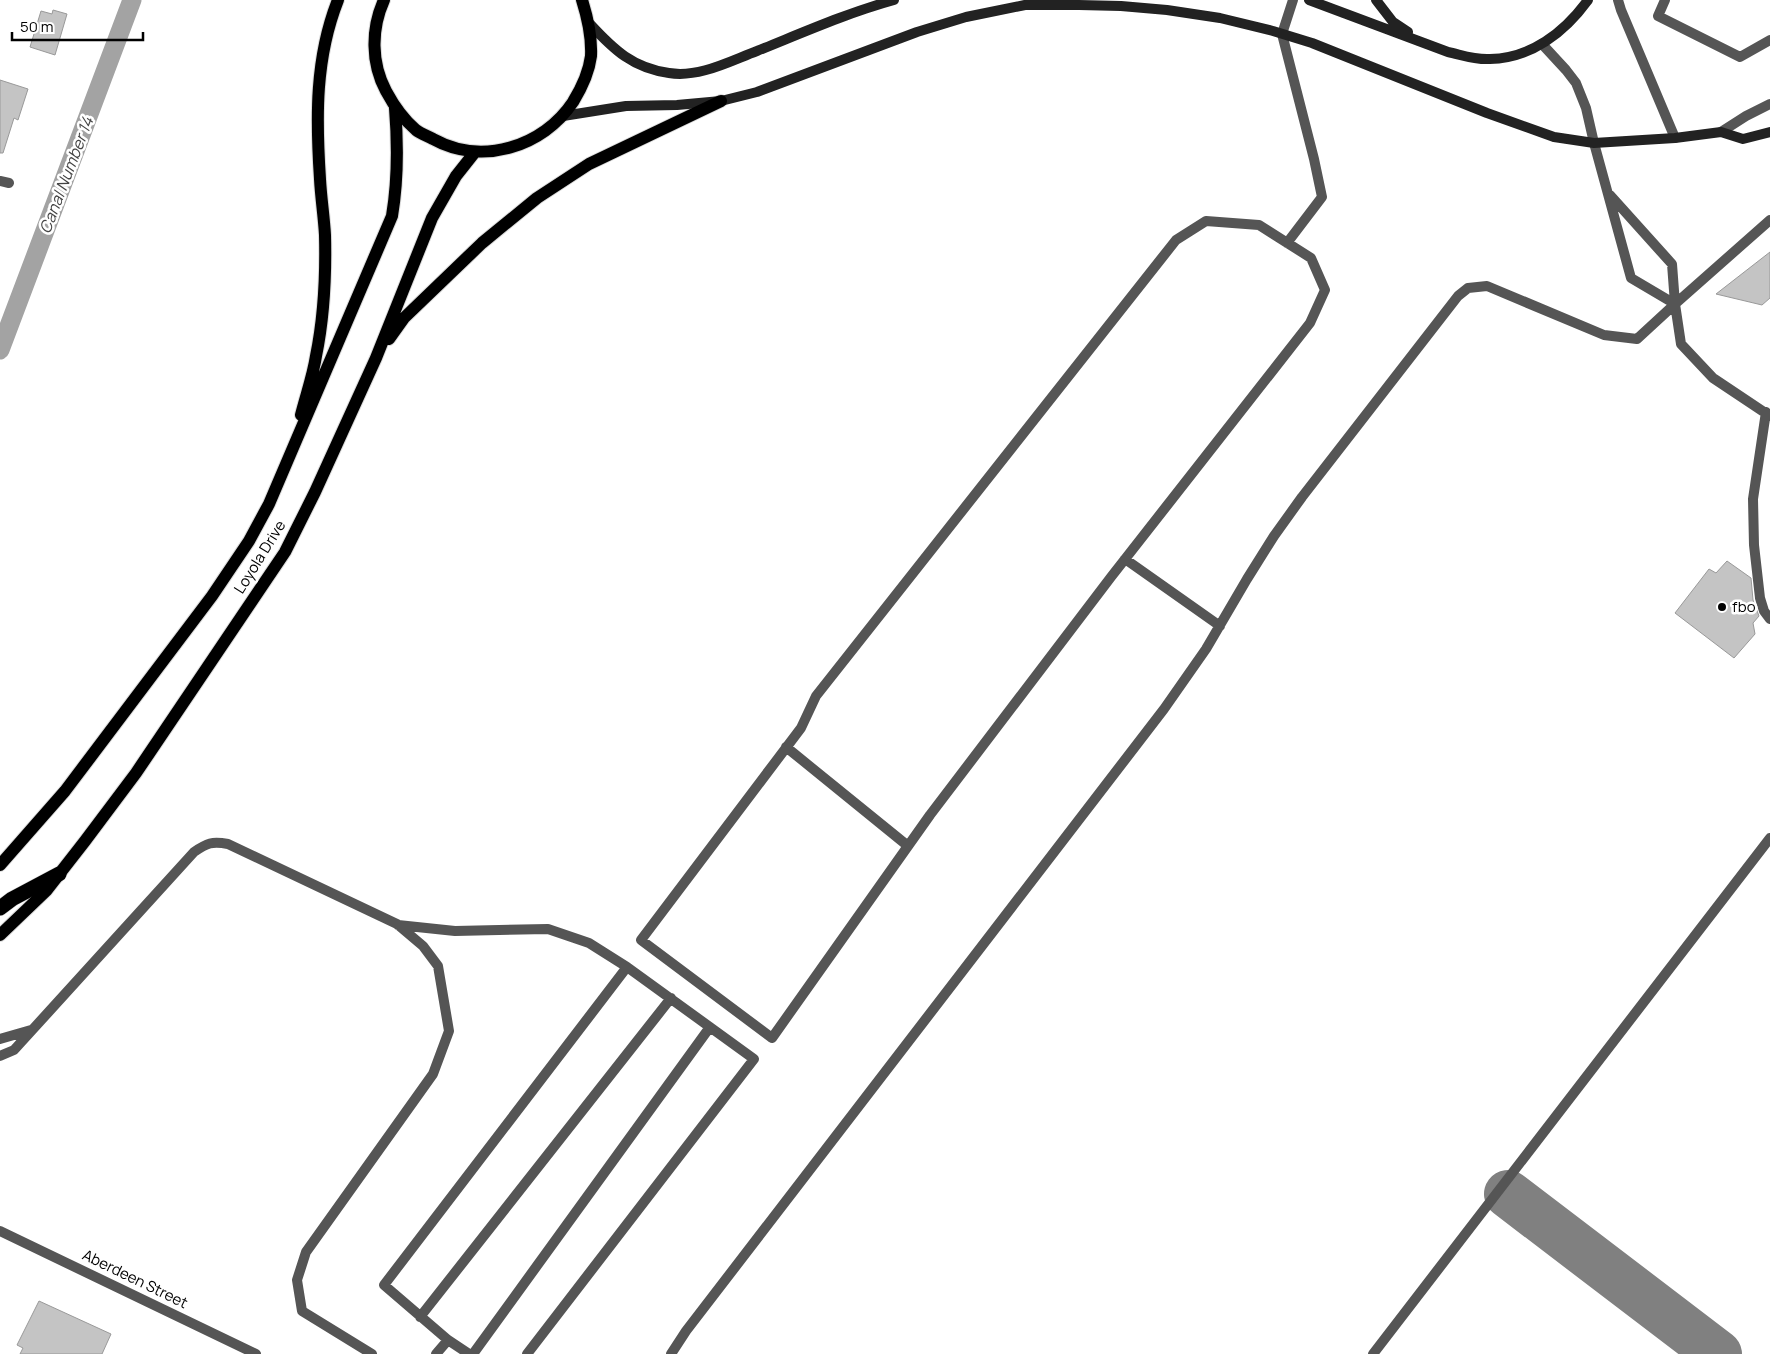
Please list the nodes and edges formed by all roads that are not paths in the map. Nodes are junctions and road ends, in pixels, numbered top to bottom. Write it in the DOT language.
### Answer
graph roads {
  1 [pos="338,0"];
  2 [pos="384,0"];
  3 [pos="582,0"];
  4 [pos="894,0"];
  5 [pos="1292,0"];
  6 [pos="1309,0"];
  7 [pos="1376,0"];
  8 [pos="1588,0"];
  9 [pos="1618,0"];
  10 [pos="1666,0"];
  11 [pos="590,24"];
  12 [pos="1282,34"];
  13 [pos="1419,40"];
  14 [pos="1770,40"];
  15 [pos="1542,44"];
  16 [pos="721,101"];
  17 [pos="1770,104"];
  18 [pos="395,108"];
  19 [pos="563,116"];
  20 [pos="1721,132"];
  21 [pos="1770,132"];
  22 [pos="1675,138"];
  23 [pos="1594,143"];
  24 [pos="475,152"];
  25 [pos="1607,192"];
  26 [pos="1770,220"];
  27 [pos="1287,243"];
  28 [pos="1675,304"];
  29 [pos="376,358"];
  30 [pos="1768,414"];
  31 [pos="291,454"];
  32 [pos="1125,559"];
  33 [pos="1770,619"];
  34 [pos="1220,626"];
  35 [pos="786,747"];
  36 [pos="1770,838"];
  37 [pos="908,846"];
  38 [pos="0,865"];
  39 [pos="59,874"];
  40 [pos="0,908"];
  41 [pos="398,924"];
  42 [pos="0,935"];
  43 [pos="627,966"];
  44 [pos="671,998"];
  45 [pos="710,1027"];
  46 [pos="32,1029"];
  47 [pos="0,1039"];
  48 [pos="0,1056"];
  49 [pos="0,1231"];
  50 [pos="420,1316"];
  51 [pos="448,1340"];
  52 [pos="256,1354"];
  53 [pos="372,1354"];
  54 [pos="436,1354"];
  55 [pos="469,1354"];
  56 [pos="473,1354"];
  57 [pos="527,1354"];
  58 [pos="671,1354"];
  59 [pos="1373,1354"];
  1 -- 31 [label="main road"];
  2 -- 18 [label="main road"];
  3 -- 11 [label="main road"];
  4 -- 11 [label="main road"];
  5 -- 12 [label="street"];
  6 -- 13 [label="main road"];
  7 -- 13 [label="main road"];
  8 -- 15 [label="main road"];
  9 -- 22 [label="street"];
  10 -- 14 [label="street"];
  11 -- 19 [label="main road"];
  12 -- 16 [label="main road"];
  12 -- 23 [label="main road"];
  12 -- 27 [label="street"];
  13 -- 15 [label="main road"];
  15 -- 23 [label="street"];
  16 -- 19 [label="main road"];
  16 -- 29 [label="main road"];
  17 -- 20 [label="street"];
  18 -- 24 [label="main road"];
  18 -- 31 [label="main road, Loyola Drive"];
  19 -- 24 [label="main road"];
  20 -- 21 [label="main road"];
  20 -- 22 [label="main road"];
  22 -- 23 [label="main road"];
  23 -- 25 [label="street"];
  24 -- 29 [label="main road, Loyola Drive"];
  25 -- 28 [label="street"];
  25 -- 28 [label="street"];
  26 -- 28 [label="street"];
  27 -- 32 [label="street"];
  27 -- 35 [label="street"];
  28 -- 30 [label="street"];
  28 -- 34 [label="street"];
  29 -- 39 [label="main road, Loyola Drive"];
  30 -- 33 [label="street"];
  31 -- 38 [label="main road, Loyola Drive"];
  32 -- 34 [label="street"];
  32 -- 37 [label="street"];
  34 -- 58 [label="street"];
  35 -- 37 [label="street"];
  35 -- 37 [label="street"];
  36 -- 59 [label="street"];
  39 -- 40 [label="highway"];
  39 -- 42 [label="main road, Loyola Drive"];
  41 -- 43 [label="street"];
  41 -- 46 [label="street"];
  41 -- 53 [label="street"];
  43 -- 44 [label="street"];
  43 -- 50 [label="street"];
  44 -- 45 [label="street"];
  44 -- 50 [label="street"];
  45 -- 56 [label="street"];
  45 -- 57 [label="street"];
  46 -- 47 [label="street"];
  46 -- 48 [label="street"];
  49 -- 52 [label="street, Aberdeen Street"];
  50 -- 51 [label="street"];
  51 -- 54 [label="street"];
  51 -- 55 [label="street"];
}
